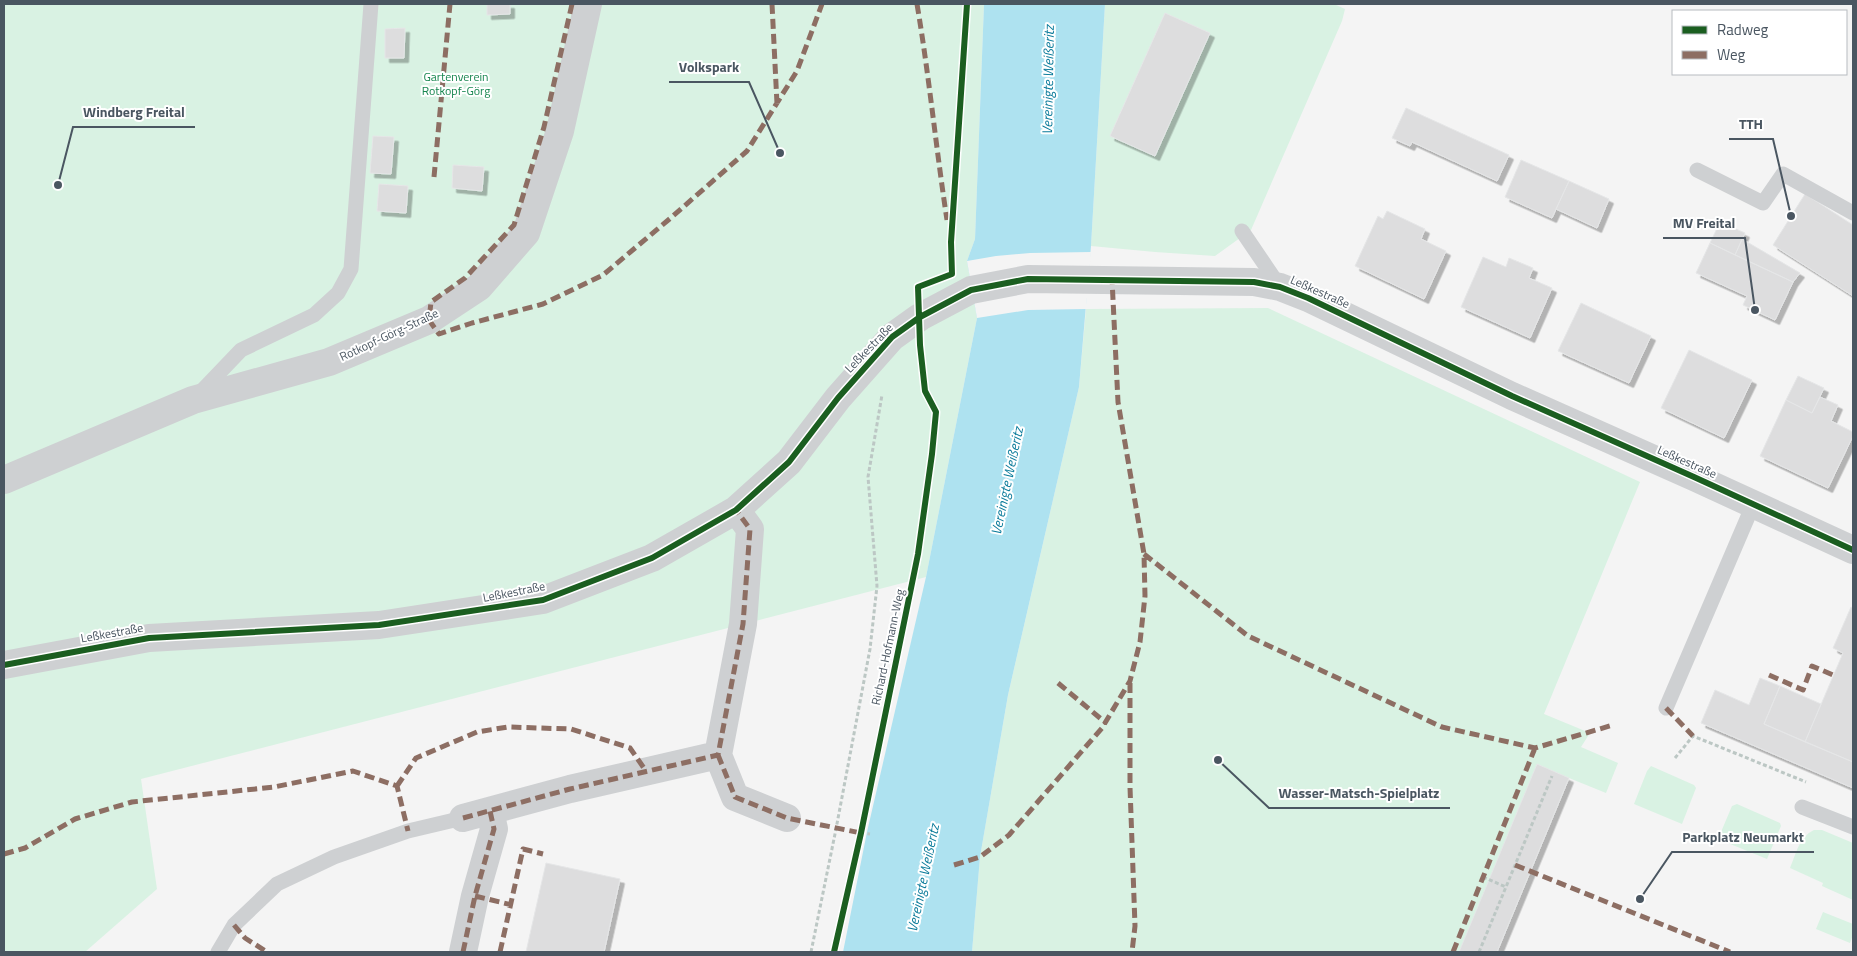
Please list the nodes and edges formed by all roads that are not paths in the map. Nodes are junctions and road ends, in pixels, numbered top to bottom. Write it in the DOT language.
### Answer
graph roads {
  1 [pos="371,4"];
  2 [pos="588,4"];
  3 [pos="1697,170"];
  4 [pos="1853,213"];
  5 [pos="1242,231"];
  6 [pos="1280,287"];
  7 [pos="193,400"];
  8 [pos="4,480"];
  9 [pos="1753,505"];
  10 [pos="736,510"];
  11 [pos="1853,550"];
  12 [pos="4,665"];
  13 [pos="1666,708"];
  14 [pos="718,755"];
  15 [pos="1802,807"];
  16 [pos="490,810"];
  17 [pos="463,818"];
  18 [pos="787,818"];
  19 [pos="1853,827"];
  20 [pos="218,952"];
  21 [pos="463,952"];
  1 -- 7 [label="lane"];
  2 -- 7 [label="street, Rotkopf-Görg-Straße"];
  3 -- 4 [label="lane"];
  5 -- 6 [label="lane"];
  6 -- 9 [label="street, Leßkestraße"];
  6 -- 10 [label="street, Leßkestraße"];
  7 -- 8 [label="street, Rotkopf-Görg-Straße"];
  9 -- 11 [label="street, Leßkestraße"];
  9 -- 13 [label="lane"];
  10 -- 12 [label="street, Leßkestraße"];
  10 -- 14 [label="street"];
  14 -- 16 [label="street"];
  14 -- 18 [label="street"];
  15 -- 19 [label="lane"];
  16 -- 17 [label="street"];
  16 -- 21 [label="street"];
  17 -- 20 [label="lane"];
}
